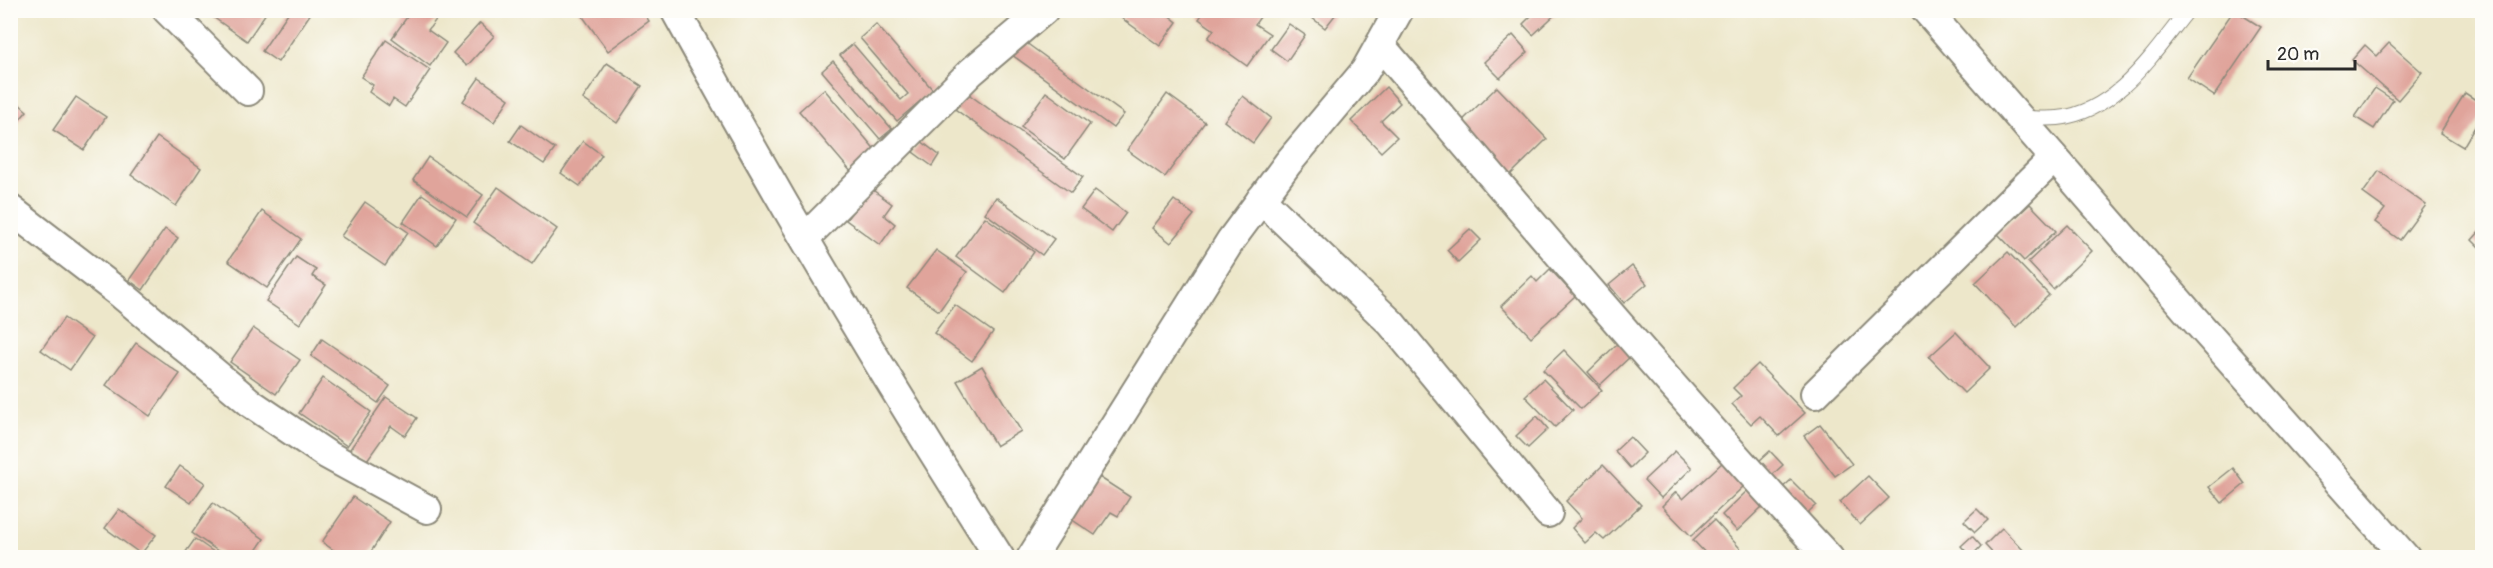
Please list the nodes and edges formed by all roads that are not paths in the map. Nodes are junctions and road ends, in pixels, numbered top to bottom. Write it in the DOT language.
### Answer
graph roads {
  1 [pos="167,10"];
  2 [pos="675,10"];
  3 [pos="1044,10"];
  4 [pos="1399,10"];
  5 [pos="1926,10"];
  6 [pos="2188,10"];
  7 [pos="1380,46"];
  8 [pos="248,91"];
  9 [pos="2019,118"];
  10 [pos="2054,158"];
  11 [pos="1260,199"];
  12 [pos="10,209"];
  13 [pos="805,238"];
  14 [pos="1815,394"];
  15 [pos="427,509"];
  16 [pos="1548,513"];
  17 [pos="1000,558"];
  18 [pos="1031,558"];
  19 [pos="1829,558"];
  20 [pos="2406,558"];
  1 -- 8 [label="street"];
  2 -- 13 [label="street"];
  3 -- 13 [label="street"];
  4 -- 7 [label="street"];
  5 -- 9 [label="street"];
  6 -- 9 [label="lane"];
  7 -- 11 [label="street"];
  7 -- 19 [label="street"];
  9 -- 10 [label="street"];
  10 -- 14 [label="street"];
  10 -- 20 [label="street"];
  11 -- 16 [label="street"];
  11 -- 18 [label="street"];
  12 -- 15 [label="street"];
  13 -- 17 [label="street"];
}
